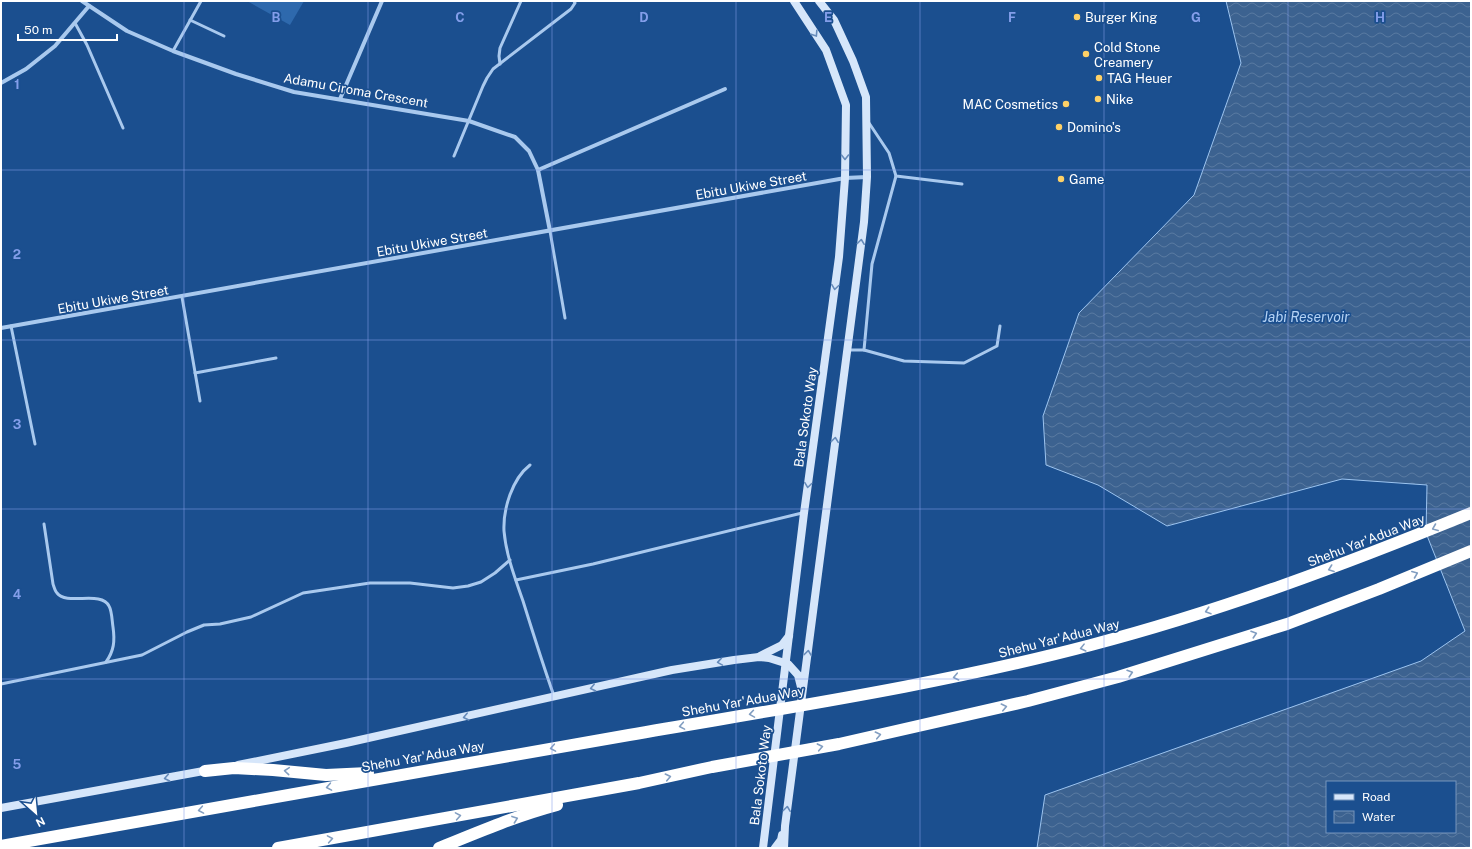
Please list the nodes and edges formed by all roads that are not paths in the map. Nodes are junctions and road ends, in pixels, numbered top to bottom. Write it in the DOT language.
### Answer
graph roads {
  1 [pos="82,1"];
  2 [pos="201,1"];
  3 [pos="382,1"];
  4 [pos="522,1"];
  5 [pos="574,1"];
  6 [pos="794,1"];
  7 [pos="819,1"];
  8 [pos="89,6"];
  9 [pos="190,20"];
  10 [pos="75,22"];
  11 [pos="224,36"];
  12 [pos="173,51"];
  13 [pos="500,64"];
  14 [pos="1,83"];
  15 [pos="725,89"];
  16 [pos="340,99"];
  17 [pos="866,118"];
  18 [pos="469,121"];
  19 [pos="122,128"];
  20 [pos="454,156"];
  21 [pos="538,170"];
  22 [pos="896,176"];
  23 [pos="867,177"];
  24 [pos="845,178"];
  25 [pos="962,184"];
  26 [pos="550,231"];
  27 [pos="182,297"];
  28 [pos="566,318"];
  29 [pos="11,326"];
  30 [pos="1000,326"];
  31 [pos="1,328"];
  32 [pos="847,350"];
  33 [pos="864,350"];
  34 [pos="276,358"];
  35 [pos="195,373"];
  36 [pos="200,400"];
  37 [pos="35,444"];
  38 [pos="530,465"];
  39 [pos="804,513"];
  40 [pos="1471,514"];
  41 [pos="44,524"];
  42 [pos="1471,551"];
  43 [pos="510,560"];
  44 [pos="516,580"];
  45 [pos="790,636"];
  46 [pos="759,657"];
  47 [pos="106,662"];
  48 [pos="785,663"];
  49 [pos="1,684"];
  50 [pos="802,692"];
  51 [pos="554,697"];
  52 [pos="478,761"];
  53 [pos="205,771"];
  54 [pos="639,783"];
  55 [pos="1,808"];
  56 [pos="785,826"];
  57 [pos="1,846"];
  58 [pos="278,848"];
  59 [pos="439,848"];
  60 [pos="763,848"];
  61 [pos="774,848"];
  62 [pos="784,848"];
  1 -- 8 [label="street, Adamu Ciroma Crescent"];
  2 -- 9 [label="lane"];
  3 -- 16 [label="street"];
  4 -- 13 [label="lane"];
  5 -- 13 [label="lane"];
  6 -- 24 [label="street, Bala Sokoto Way, one-way"];
  7 -- 17 [label="street"];
  8 -- 10 [label="street"];
  8 -- 12 [label="street, Adamu Ciroma Crescent"];
  9 -- 11 [label="lane"];
  9 -- 12 [label="lane"];
  10 -- 14 [label="street"];
  10 -- 19 [label="lane"];
  12 -- 16 [label="street, Adamu Ciroma Crescent"];
  13 -- 18 [label="lane"];
  15 -- 21 [label="street"];
  16 -- 18 [label="street, Adamu Ciroma Crescent"];
  17 -- 22 [label="lane"];
  17 -- 23 [label="street"];
  18 -- 20 [label="lane"];
  18 -- 21 [label="street, Adamu Ciroma Crescent"];
  21 -- 26 [label="street, Adamu Ciroma Crescent"];
  22 -- 25 [label="lane"];
  22 -- 33 [label="lane"];
  23 -- 24 [label="street, Ebitu Ukiwe Street"];
  32 -- 23 [label="street, one-way"];
  24 -- 26 [label="street, Ebitu Ukiwe Street"];
  24 -- 39 [label="street, Bala Sokoto Way, one-way"];
  26 -- 27 [label="street, Ebitu Ukiwe Street"];
  26 -- 28 [label="lane"];
  27 -- 29 [label="street, Ebitu Ukiwe Street"];
  27 -- 35 [label="lane"];
  29 -- 31 [label="street, Ebitu Ukiwe Street"];
  29 -- 37 [label="lane"];
  30 -- 33 [label="lane"];
  32 -- 33 [label="lane"];
  50 -- 32 [label="street, one-way"];
  34 -- 35 [label="lane"];
  35 -- 36 [label="lane"];
  38 -- 43 [label="lane"];
  39 -- 44 [label="lane"];
  39 -- 45 [label="street, Bala Sokoto Way"];
  40 -- 52 [label="highway, Shehu Yar'Adua Way, one-way"];
  41 -- 47 [label="lane"];
  54 -- 42 [label="highway, one-way"];
  43 -- 44 [label="lane"];
  43 -- 47 [label="lane"];
  44 -- 51 [label="lane"];
  45 -- 46 [label="street"];
  45 -- 48 [label="street, Bala Sokoto Way"];
  46 -- 48 [label="street"];
  46 -- 51 [label="street, one-way"];
  47 -- 49 [label="lane"];
  48 -- 50 [label="street"];
  48 -- 60 [label="street, Bala Sokoto Way"];
  56 -- 50 [label="street, one-way"];
  51 -- 53 [label="street, one-way"];
  52 -- 53 [label="highway, one-way"];
  52 -- 57 [label="highway, Shehu Yar'Adua Way, one-way"];
  53 -- 55 [label="street, one-way"];
  58 -- 54 [label="highway, one-way"];
  59 -- 54 [label="highway, one-way"];
  56 -- 61 [label="street"];
  56 -- 62 [label="street"];
}
